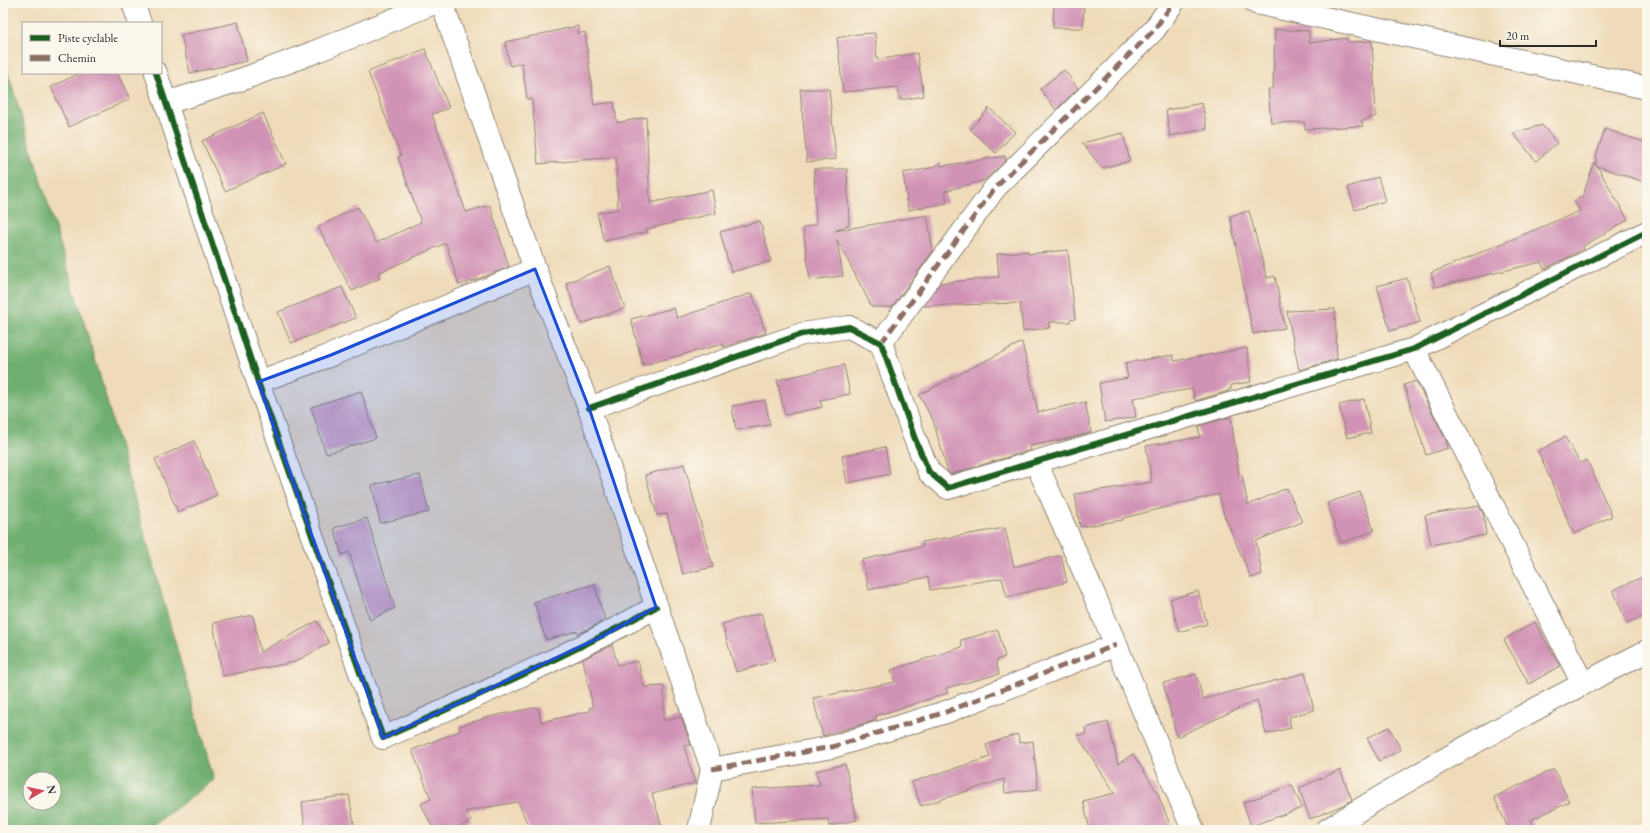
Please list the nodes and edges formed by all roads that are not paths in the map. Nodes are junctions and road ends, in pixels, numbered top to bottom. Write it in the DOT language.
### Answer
graph roads {
  1 [pos="133,3"];
  2 [pos="434,3"];
  3 [pos="442,3"];
  4 [pos="1174,3"];
  5 [pos="1256,3"];
  6 [pos="140,22"];
  7 [pos="156,74"];
  8 [pos="1647,88"];
  9 [pos="166,103"];
  10 [pos="1647,232"];
  11 [pos="535,269"];
  12 [pos="882,344"];
  13 [pos="1414,349"];
  14 [pos="258,382"];
  15 [pos="589,408"];
  16 [pos="1036,462"];
  17 [pos="656,607"];
  18 [pos="1116,645"];
  19 [pos="1647,651"];
  20 [pos="1583,684"];
  21 [pos="712,769"];
  22 [pos="699,830"];
  23 [pos="1193,830"];
  24 [pos="1327,830"];
  1 -- 6 [label="street"];
  2 -- 9 [label="street"];
  3 -- 11 [label="street"];
  4 -- 12 [label="street"];
  5 -- 8 [label="street"];
  7 -- 9 [label="street"];
  9 -- 14 [label="street"];
  10 -- 13 [label="street"];
  11 -- 14 [label="street"];
  11 -- 15 [label="street"];
  12 -- 15 [label="street"];
  12 -- 16 [label="street"];
  13 -- 16 [label="street"];
  13 -- 20 [label="street"];
  14 -- 17 [label="street"];
  15 -- 17 [label="street"];
  16 -- 18 [label="street"];
  17 -- 21 [label="street"];
  18 -- 21 [label="street"];
  18 -- 23 [label="street"];
  19 -- 20 [label="street"];
  20 -- 24 [label="street"];
  21 -- 22 [label="street"];
}
